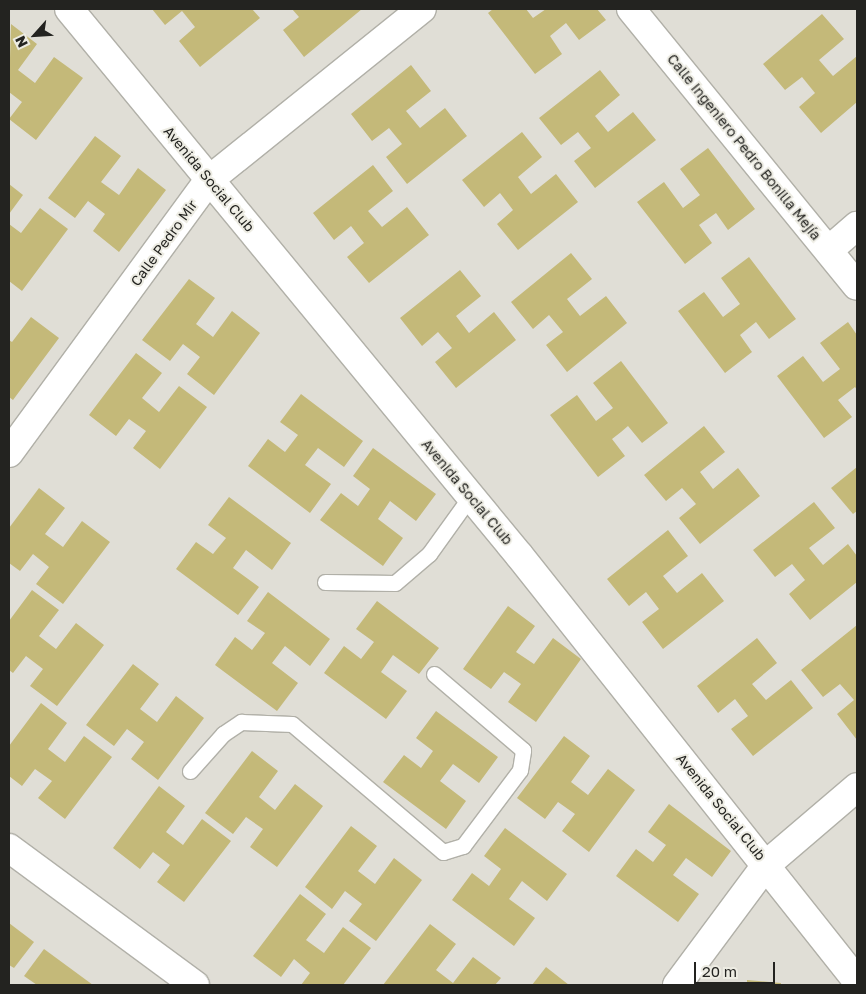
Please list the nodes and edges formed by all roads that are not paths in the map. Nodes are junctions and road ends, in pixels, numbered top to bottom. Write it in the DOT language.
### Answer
graph roads {
  1 [pos="69,9"];
  2 [pos="422,9"];
  3 [pos="631,9"];
  4 [pos="210,180"];
  5 [pos="857,226"];
  6 [pos="828,250"];
  7 [pos="857,286"];
  8 [pos="9,453"];
  9 [pos="470,497"];
  10 [pos="325,582"];
  11 [pos="434,674"];
  12 [pos="190,771"];
  13 [pos="857,787"];
  14 [pos="9,848"];
  15 [pos="767,864"];
  16 [pos="857,981"];
  17 [pos="195,985"];
  18 [pos="677,985"];
  1 -- 4 [label="street, Avenida Social Club"];
  2 -- 4 [label="street, Calle Pedro Mir"];
  3 -- 6 [label="street, Calle Ingeniero Pedro Bonilla Mejía"];
  4 -- 8 [label="street, Calle Pedro Mir"];
  4 -- 9 [label="street, Avenida Social Club"];
  5 -- 6 [label="street"];
  6 -- 7 [label="street, Calle Ingeniero Pedro Bonilla Mejía"];
  9 -- 10 [label="lane"];
  9 -- 15 [label="street, Avenida Social Club"];
  11 -- 12 [label="lane"];
  13 -- 15 [label="street"];
  14 -- 17 [label="street"];
  15 -- 16 [label="street, Avenida Social Club"];
  15 -- 18 [label="street"];
}
